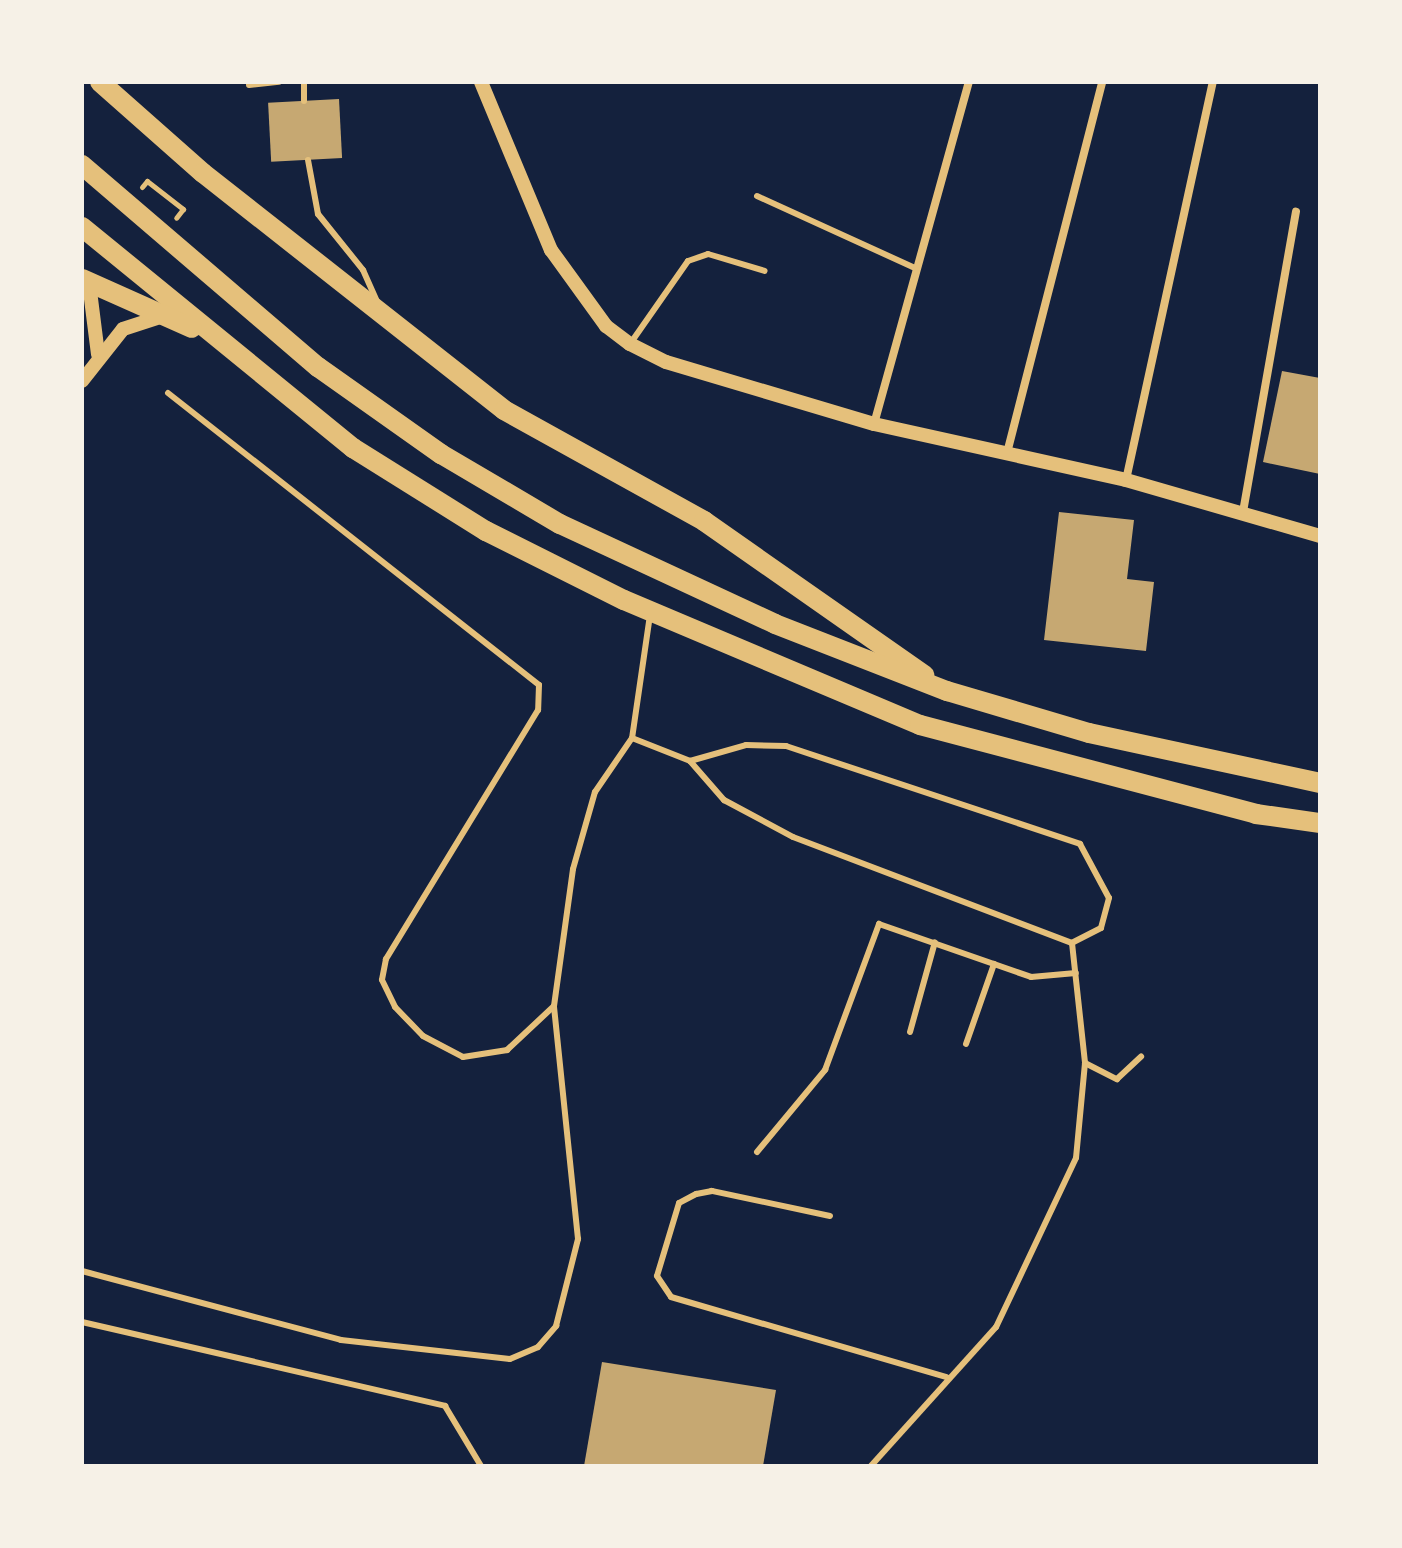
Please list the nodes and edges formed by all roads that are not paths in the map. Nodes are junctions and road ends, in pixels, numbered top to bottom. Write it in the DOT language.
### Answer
graph roads {
  1 [pos="100,82"];
  2 [pos="279,82"];
  3 [pos="304,82"];
  4 [pos="481,82"];
  5 [pos="969,82"];
  6 [pos="1102,82"];
  7 [pos="1213,82"];
  8 [pos="249,85"];
  9 [pos="304,101"];
  10 [pos="308,160"];
  11 [pos="82,165"];
  12 [pos="757,196"];
  13 [pos="1296,212"];
  14 [pos="82,227"];
  15 [pos="917,269"];
  16 [pos="765,271"];
  17 [pos="85,281"];
  18 [pos="163,316"];
  19 [pos="384,316"];
  20 [pos="207,334"];
  21 [pos="630,344"];
  22 [pos="98,354"];
  23 [pos="82,381"];
  24 [pos="168,393"];
  25 [pos="874,424"];
  26 [pos="1007,453"];
  27 [pos="1126,480"];
  28 [pos="1243,512"];
  29 [pos="1320,536"];
  30 [pos="650,612"];
  31 [pos="947,691"];
  32 [pos="632,738"];
  33 [pos="690,761"];
  34 [pos="1320,783"];
  35 [pos="1320,823"];
  36 [pos="935,942"];
  37 [pos="1072,943"];
  38 [pos="994,964"];
  39 [pos="1076,973"];
  40 [pos="554,1006"];
  41 [pos="910,1032"];
  42 [pos="966,1044"];
  43 [pos="1141,1057"];
  44 [pos="1085,1063"];
  45 [pos="757,1152"];
  46 [pos="830,1216"];
  47 [pos="82,1271"];
  48 [pos="82,1322"];
  49 [pos="947,1377"];
  50 [pos="481,1466"];
  51 [pos="871,1466"];
  1 -- 19 [label="highway"];
  2 -- 8 [label="lane"];
  3 -- 9 [label="lane"];
  4 -- 21 [label="street"];
  5 -- 15 [label="street"];
  6 -- 26 [label="street"];
  7 -- 27 [label="street"];
  10 -- 19 [label="lane"];
  11 -- 31 [label="highway"];
  12 -- 15 [label="lane"];
  13 -- 28 [label="street"];
  14 -- 20 [label="highway"];
  15 -- 25 [label="street"];
  16 -- 21 [label="lane"];
  17 -- 18 [label="highway"];
  17 -- 22 [label="street"];
  18 -- 20 [label="highway"];
  18 -- 22 [label="street"];
  19 -- 31 [label="highway"];
  20 -- 30 [label="highway"];
  21 -- 25 [label="street"];
  22 -- 23 [label="street"];
  24 -- 40 [label="lane"];
  25 -- 26 [label="street"];
  26 -- 27 [label="street"];
  27 -- 28 [label="street"];
  28 -- 29 [label="street"];
  30 -- 32 [label="lane"];
  30 -- 35 [label="highway"];
  31 -- 34 [label="highway"];
  32 -- 33 [label="lane"];
  32 -- 40 [label="lane"];
  33 -- 37 [label="lane"];
  33 -- 37 [label="lane"];
  36 -- 38 [label="lane"];
  36 -- 41 [label="lane"];
  36 -- 45 [label="lane"];
  37 -- 39 [label="lane"];
  38 -- 39 [label="lane"];
  38 -- 42 [label="lane"];
  39 -- 44 [label="lane"];
  40 -- 47 [label="lane"];
  43 -- 44 [label="lane"];
  44 -- 49 [label="lane"];
  46 -- 49 [label="lane"];
  48 -- 50 [label="lane"];
  49 -- 51 [label="lane"];
}
